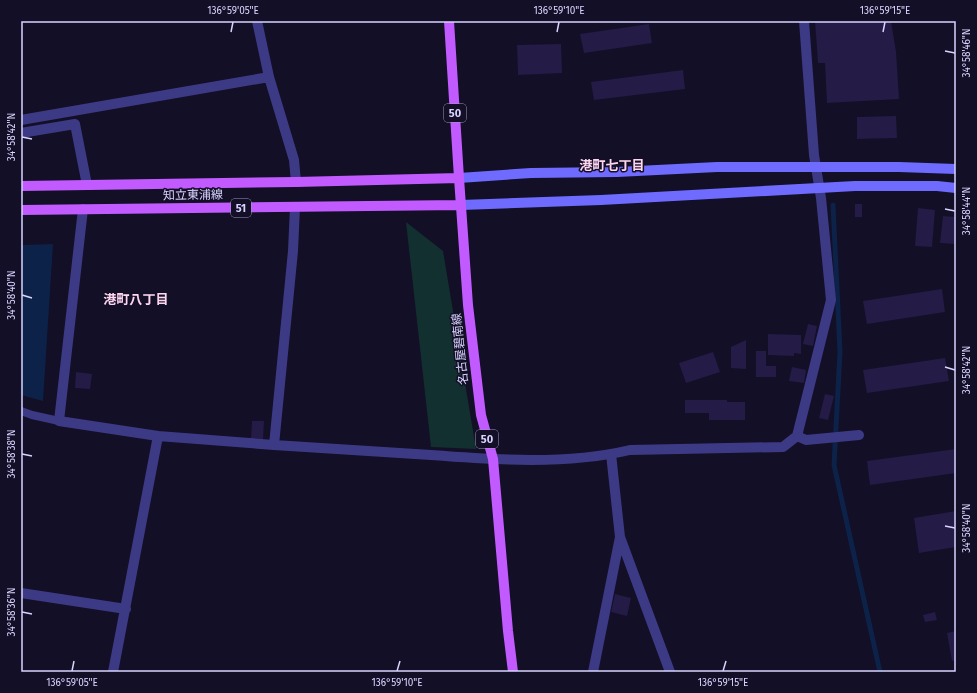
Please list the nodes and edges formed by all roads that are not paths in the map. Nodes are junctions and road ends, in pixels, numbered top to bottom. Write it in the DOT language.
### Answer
graph roads {
  1 [pos="257,21"];
  2 [pos="449,21"];
  3 [pos="804,21"];
  4 [pos="270,77"];
  5 [pos="21,120"];
  6 [pos="21,133"];
  7 [pos="815,167"];
  8 [pos="956,169"];
  9 [pos="458,178"];
  10 [pos="296,182"];
  11 [pos="87,185"];
  12 [pos="21,186"];
  13 [pos="819,188"];
  14 [pos="956,188"];
  15 [pos="461,206"];
  16 [pos="295,207"];
  17 [pos="84,209"];
  18 [pos="21,210"];
  19 [pos="21,411"];
  20 [pos="59,420"];
  21 [pos="859,435"];
  22 [pos="158,436"];
  23 [pos="797,436"];
  24 [pos="274,445"];
  25 [pos="611,454"];
  26 [pos="493,460"];
  27 [pos="620,537"];
  28 [pos="21,593"];
  29 [pos="126,609"];
  30 [pos="113,672"];
  31 [pos="513,672"];
  32 [pos="593,672"];
  33 [pos="670,672"];
  1 -- 4 [label="street"];
  2 -- 9 [label="main road, 名古屋碧南線 / 50"];
  3 -- 7 [label="street"];
  4 -- 5 [label="street"];
  4 -- 10 [label="street"];
  6 -- 11 [label="street"];
  7 -- 8 [label="street"];
  7 -- 9 [label="street"];
  7 -- 13 [label="street"];
  9 -- 10 [label="main road, 知立東浦線 / 51"];
  9 -- 15 [label="main road, 名古屋碧南線 / 50"];
  10 -- 11 [label="main road, 知立東浦線 / 51"];
  11 -- 12 [label="main road, 知立東浦線 / 51"];
  13 -- 14 [label="street"];
  13 -- 15 [label="street"];
  13 -- 23 [label="street"];
  15 -- 16 [label="main road, 知立東浦線 / 51"];
  15 -- 26 [label="main road, 名古屋碧南線 / 50"];
  16 -- 17 [label="main road, 知立東浦線 / 51"];
  16 -- 24 [label="street"];
  17 -- 18 [label="main road, 知立東浦線 / 51"];
  17 -- 20 [label="street"];
  19 -- 20 [label="lane"];
  20 -- 22 [label="street"];
  21 -- 23 [label="street"];
  22 -- 24 [label="street"];
  22 -- 29 [label="street"];
  23 -- 25 [label="street"];
  24 -- 26 [label="street"];
  25 -- 26 [label="street"];
  25 -- 27 [label="street"];
  26 -- 31 [label="main road, 名古屋碧南線 / 50"];
  27 -- 32 [label="street"];
  27 -- 33 [label="street"];
  28 -- 29 [label="street"];
  29 -- 30 [label="street"];
}
